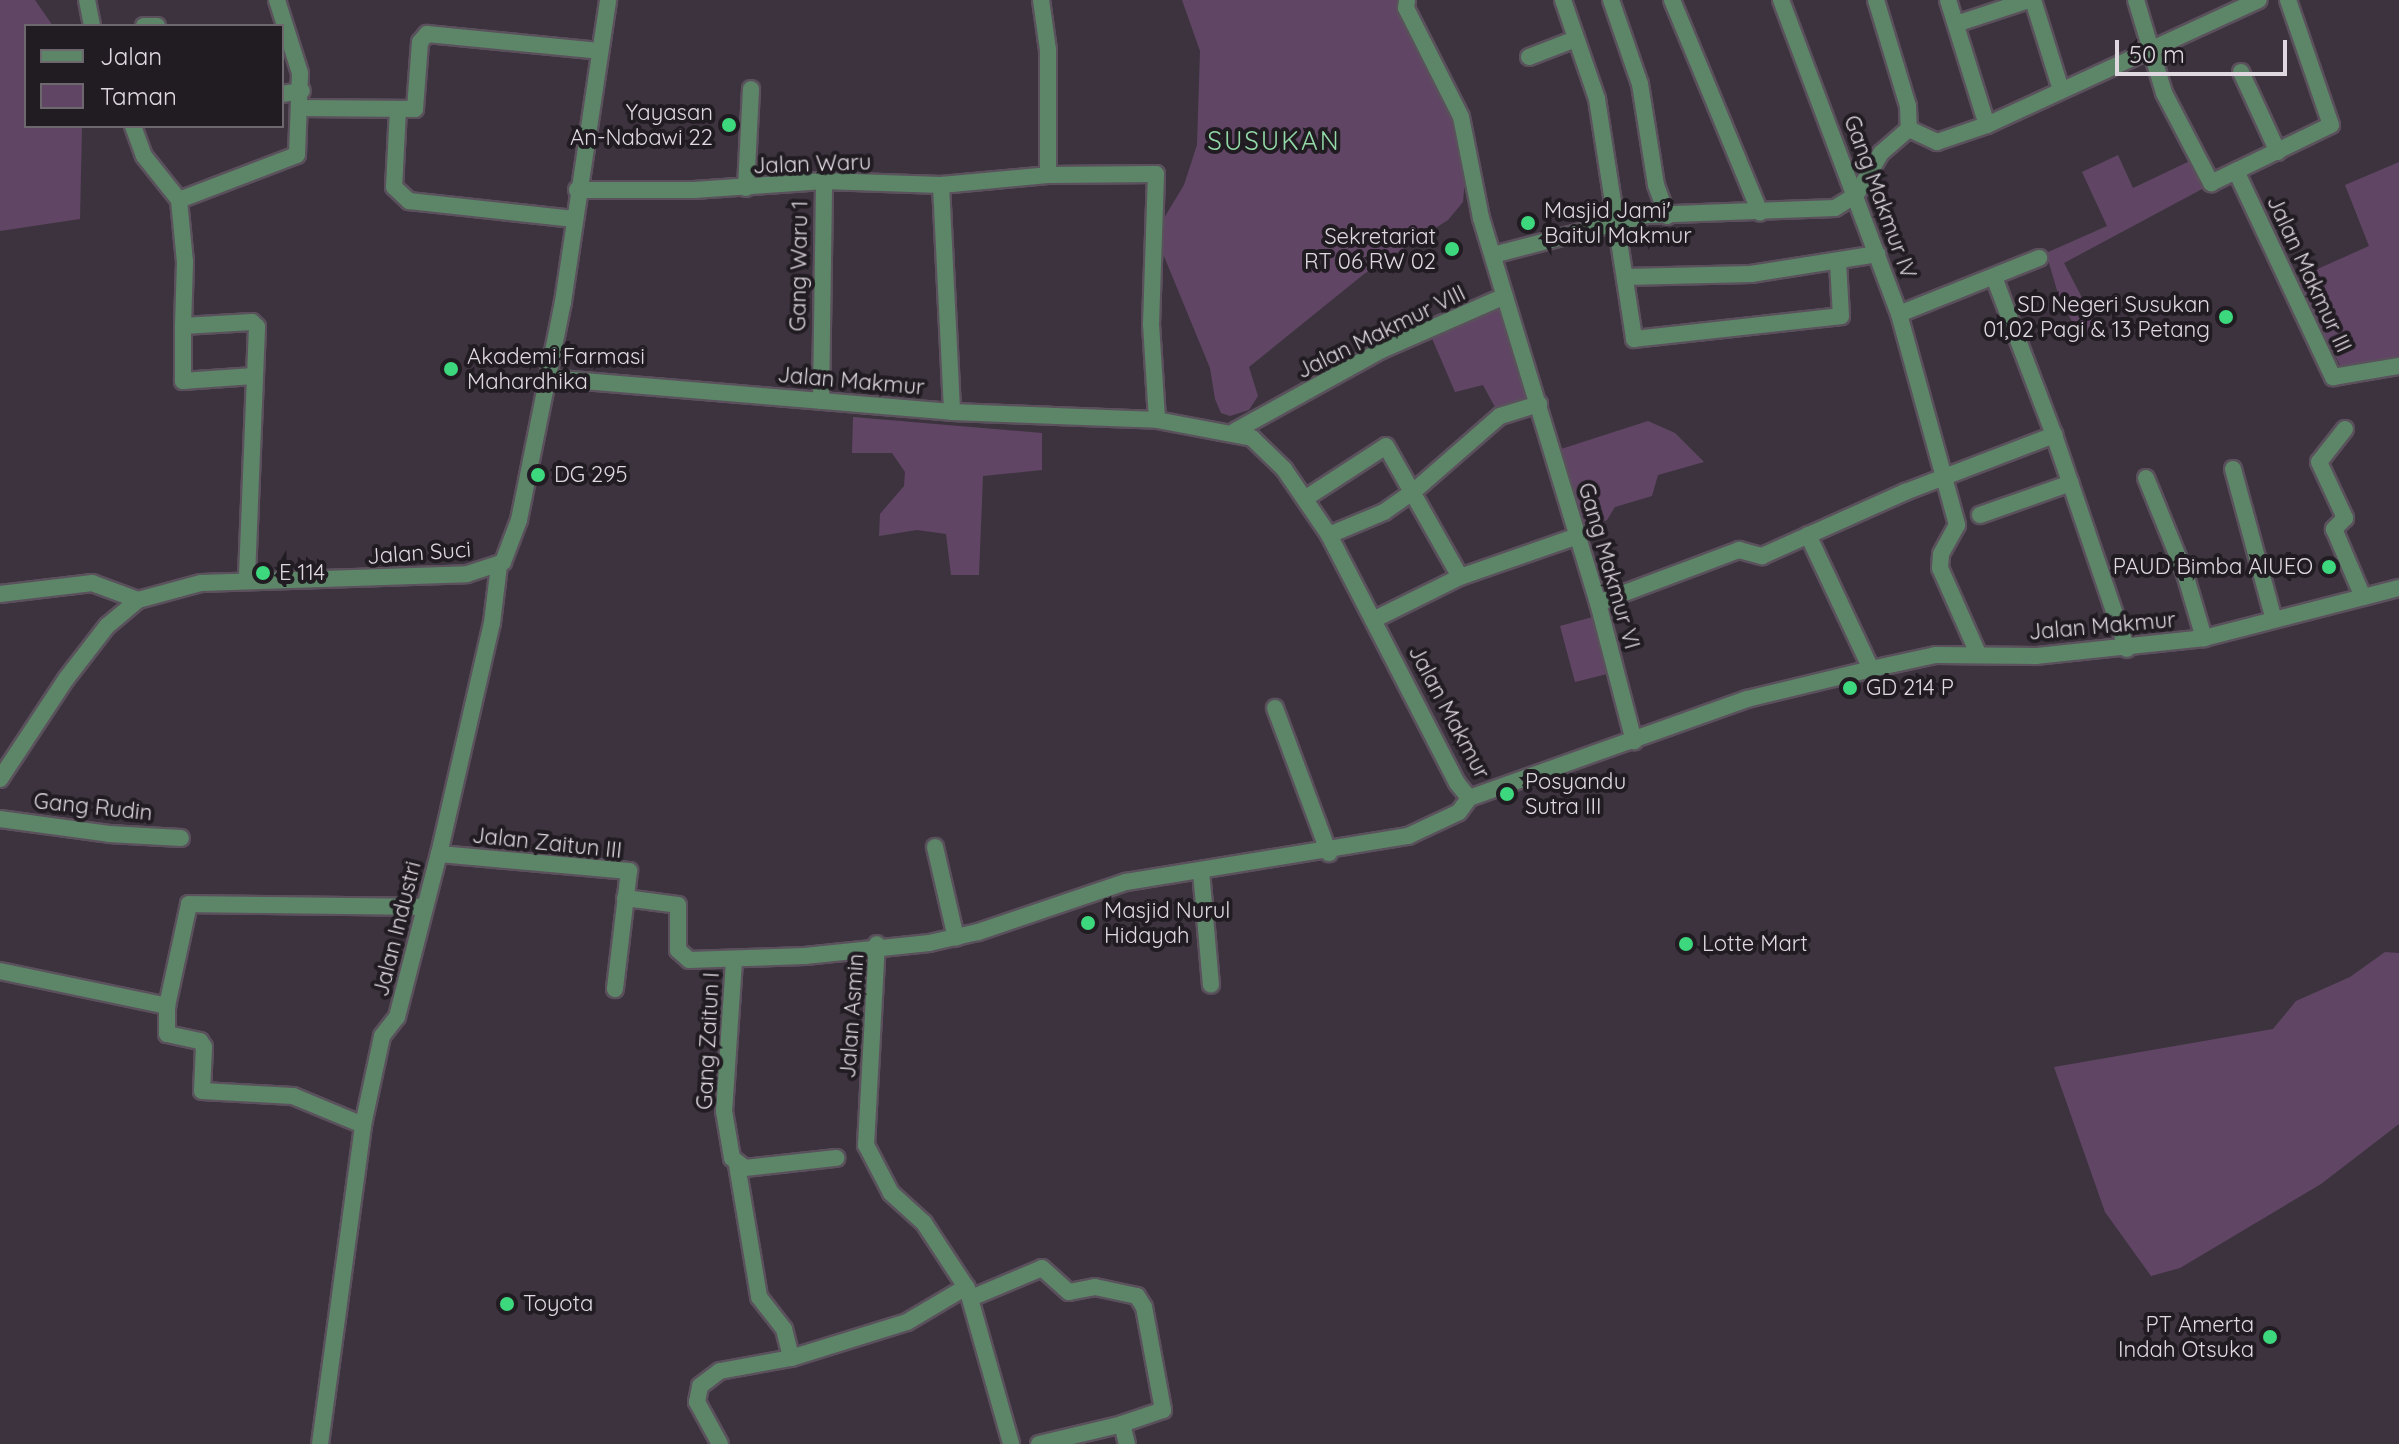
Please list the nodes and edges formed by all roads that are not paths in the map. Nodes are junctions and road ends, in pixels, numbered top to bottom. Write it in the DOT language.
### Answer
graph roads {
  1 [pos="87,0"];
  2 [pos="277,0"];
  3 [pos="608,0"];
  4 [pos="1041,0"];
  5 [pos="1563,0"];
  6 [pos="1611,0"];
  7 [pos="1672,0"];
  8 [pos="1781,0"];
  9 [pos="1876,0"];
  10 [pos="1948,0"];
  11 [pos="2031,0"];
  12 [pos="2136,0"];
  13 [pos="2259,0"];
  14 [pos="2288,0"];
  15 [pos="1406,4"];
  16 [pos="92,24"];
  17 [pos="283,24"];
  18 [pos="1956,24"];
  19 [pos="284,29"];
  20 [pos="1576,39"];
  21 [pos="599,51"];
  22 [pos="2149,51"];
  23 [pos="1529,57"];
  24 [pos="2241,72"];
  25 [pos="751,89"];
  26 [pos="2061,90"];
  27 [pos="284,95"];
  28 [pos="301,99"];
  29 [pos="398,109"];
  30 [pos="1987,125"];
  31 [pos="134,128"];
  32 [pos="1909,129"];
  33 [pos="2278,152"];
  34 [pos="2236,171"];
  35 [pos="1048,175"];
  36 [pos="824,181"];
  37 [pos="941,185"];
  38 [pos="746,188"];
  39 [pos="577,190"];
  40 [pos="1856,195"];
  41 [pos="179,200"];
  42 [pos="1760,212"];
  43 [pos="1667,216"];
  44 [pos="574,219"];
  45 [pos="1618,223"];
  46 [pos="1877,254"];
  47 [pos="1493,255"];
  48 [pos="2039,258"];
  49 [pos="1838,262"];
  50 [pos="1626,277"];
  51 [pos="1994,277"];
  52 [pos="1505,296"];
  53 [pos="1899,314"];
  54 [pos="183,326"];
  55 [pos="2399,366"];
  56 [pos="253,376"];
  57 [pos="548,378"];
  58 [pos="821,401"];
  59 [pos="1539,404"];
  60 [pos="952,412"];
  61 [pos="1157,420"];
  62 [pos="2345,429"];
  63 [pos="1235,431"];
  64 [pos="2054,435"];
  65 [pos="2233,469"];
  66 [pos="2146,478"];
  67 [pos="1941,479"];
  68 [pos="2071,483"];
  69 [pos="1414,491"];
  70 [pos="1306,498"];
  71 [pos="1980,515"];
  72 [pos="1329,535"];
  73 [pos="1808,535"];
  74 [pos="1578,536"];
  75 [pos="499,565"];
  76 [pos="1460,577"];
  77 [pos="247,580"];
  78 [pos="2399,588"];
  79 [pos="0,594"];
  80 [pos="2363,597"];
  81 [pos="138,600"];
  82 [pos="1598,603"];
  83 [pos="1375,619"];
  84 [pos="2274,620"];
  85 [pos="2204,638"];
  86 [pos="2127,649"];
  87 [pos="1977,651"];
  88 [pos="1871,669"];
  89 [pos="1275,708"];
  90 [pos="1634,741"];
  91 [pos="0,779"];
  92 [pos="1469,798"];
  93 [pos="0,819"];
  94 [pos="181,838"];
  95 [pos="935,847"];
  96 [pos="1329,853"];
  97 [pos="439,854"];
  98 [pos="1201,871"];
  99 [pos="625,898"];
  100 [pos="422,907"];
  101 [pos="956,938"];
  102 [pos="877,944"];
  103 [pos="734,961"];
  104 [pos="0,971"];
  105 [pos="1211,985"];
  106 [pos="615,989"];
  107 [pos="167,1006"];
  108 [pos="363,1125"];
  109 [pos="836,1158"];
  110 [pos="737,1165"];
  111 [pos="968,1292"];
  112 [pos="791,1358"];
  113 [pos="1122,1424"];
  114 [pos="320,1444"];
  115 [pos="720,1444"];
  116 [pos="1011,1444"];
  117 [pos="1039,1444"];
  118 [pos="1127,1444"];
  1 -- 16 [label="street"];
  2 -- 17 [label="street"];
  3 -- 21 [label="street, Jalan Suci"];
  4 -- 35 [label="street"];
  5 -- 20 [label="street"];
  6 -- 43 [label="street"];
  7 -- 42 [label="street"];
  8 -- 40 [label="street, Gang Makmur IV"];
  9 -- 32 [label="street"];
  10 -- 18 [label="street"];
  11 -- 18 [label="street"];
  11 -- 26 [label="street"];
  12 -- 22 [label="street"];
  13 -- 22 [label="street"];
  14 -- 33 [label="street"];
  15 -- 47 [label="street, Gang Makmur VI"];
  18 -- 30 [label="street"];
  19 -- 28 [label="street"];
  20 -- 23 [label="street"];
  20 -- 45 [label="street"];
  21 -- 29 [label="street"];
  21 -- 39 [label="street, Jalan Suci"];
  22 -- 26 [label="street"];
  22 -- 34 [label="street"];
  24 -- 33 [label="street"];
  25 -- 38 [label="street"];
  26 -- 30 [label="street"];
  27 -- 28 [label="street"];
  28 -- 29 [label="street"];
  28 -- 41 [label="street"];
  29 -- 44 [label="street"];
  30 -- 32 [label="street"];
  31 -- 41 [label="street"];
  32 -- 40 [label="street"];
  33 -- 34 [label="street"];
  34 -- 55 [label="street, Jalan Makmur III"];
  35 -- 37 [label="street, Jalan Waru"];
  35 -- 61 [label="street, Jalan Waru"];
  36 -- 37 [label="street, Jalan Waru"];
  36 -- 38 [label="street, Jalan Waru"];
  36 -- 58 [label="street, Gang Waru 1"];
  37 -- 60 [label="street"];
  38 -- 39 [label="street, Jalan Waru"];
  39 -- 44 [label="street, Jalan Suci"];
  40 -- 42 [label="street"];
  40 -- 46 [label="street, Gang Makmur IV"];
  41 -- 54 [label="street"];
  42 -- 43 [label="street"];
  43 -- 45 [label="street"];
  44 -- 57 [label="street, Jalan Suci"];
  45 -- 47 [label="street"];
  45 -- 50 [label="street"];
  46 -- 49 [label="street"];
  46 -- 53 [label="street, Gang Makmur IV"];
  47 -- 52 [label="street, Gang Makmur VI"];
  48 -- 51 [label="street, Gang Makmur IV"];
  49 -- 50 [label="street"];
  49 -- 50 [label="street"];
  51 -- 53 [label="street, Gang Makmur IV"];
  51 -- 64 [label="street"];
  52 -- 59 [label="street, Gang Makmur VI"];
  52 -- 63 [label="street, Jalan Makmur VIII"];
  53 -- 67 [label="street"];
  54 -- 56 [label="street"];
  54 -- 56 [label="street"];
  56 -- 77 [label="street"];
  57 -- 58 [label="street, Jalan Makmur"];
  57 -- 75 [label="street, Jalan Suci"];
  58 -- 60 [label="street, Jalan Makmur"];
  59 -- 69 [label="street"];
  59 -- 74 [label="street, Gang Makmur VI"];
  60 -- 61 [label="street, Jalan Makmur"];
  61 -- 63 [label="street, Jalan Makmur"];
  62 -- 80 [label="street"];
  63 -- 70 [label="street, Jalan Makmur"];
  64 -- 67 [label="street"];
  64 -- 68 [label="street"];
  65 -- 84 [label="street"];
  66 -- 85 [label="street"];
  67 -- 73 [label="street"];
  67 -- 87 [label="street"];
  68 -- 71 [label="street"];
  68 -- 86 [label="street"];
  69 -- 70 [label="street"];
  69 -- 72 [label="street"];
  69 -- 76 [label="street"];
  70 -- 72 [label="street, Jalan Makmur"];
  72 -- 83 [label="street, Jalan Makmur"];
  73 -- 82 [label="street"];
  73 -- 88 [label="street"];
  74 -- 76 [label="street"];
  74 -- 82 [label="street, Gang Makmur VI"];
  75 -- 77 [label="street, Jalan Suci"];
  75 -- 97 [label="street, Jalan Industri"];
  76 -- 83 [label="street"];
  77 -- 81 [label="street, Jalan Suci"];
  78 -- 80 [label="street, Jalan Makmur"];
  79 -- 81 [label="street"];
  80 -- 84 [label="street, Jalan Makmur"];
  81 -- 91 [label="street, Jalan Suci"];
  82 -- 90 [label="street, Gang Makmur VI"];
  83 -- 92 [label="street, Jalan Makmur"];
  84 -- 85 [label="street, Jalan Makmur"];
  85 -- 86 [label="street, Jalan Makmur"];
  86 -- 87 [label="street, Jalan Makmur"];
  87 -- 88 [label="street, Jalan Makmur"];
  88 -- 90 [label="street, Jalan Makmur"];
  89 -- 96 [label="street"];
  90 -- 92 [label="street, Jalan Makmur"];
  92 -- 96 [label="street, Jalan Asmin"];
  93 -- 94 [label="street, Gang Rudin"];
  95 -- 101 [label="street"];
  96 -- 98 [label="street, Jalan Asmin"];
  97 -- 99 [label="street, Jalan Zaitun III"];
  97 -- 100 [label="street, Jalan Industri"];
  98 -- 101 [label="street, Jalan Asmin"];
  98 -- 105 [label="street"];
  99 -- 103 [label="street, Gang Zaitun I"];
  99 -- 106 [label="street, Jalan Zaitun III"];
  100 -- 107 [label="street"];
  100 -- 108 [label="street, Jalan Industri"];
  101 -- 102 [label="street, Jalan Asmin"];
  102 -- 103 [label="street, Gang Zaitun I"];
  102 -- 111 [label="street, Jalan Asmin"];
  103 -- 110 [label="street, Gang Zaitun I"];
  104 -- 107 [label="street"];
  107 -- 108 [label="street"];
  108 -- 114 [label="street, Jalan Industri"];
  109 -- 110 [label="street"];
  110 -- 112 [label="street, Gang Zaitun I"];
  111 -- 112 [label="street"];
  111 -- 113 [label="street"];
  111 -- 116 [label="street, Jalan Asmin"];
  112 -- 115 [label="street"];
  113 -- 117 [label="street"];
  113 -- 118 [label="street"];
}
